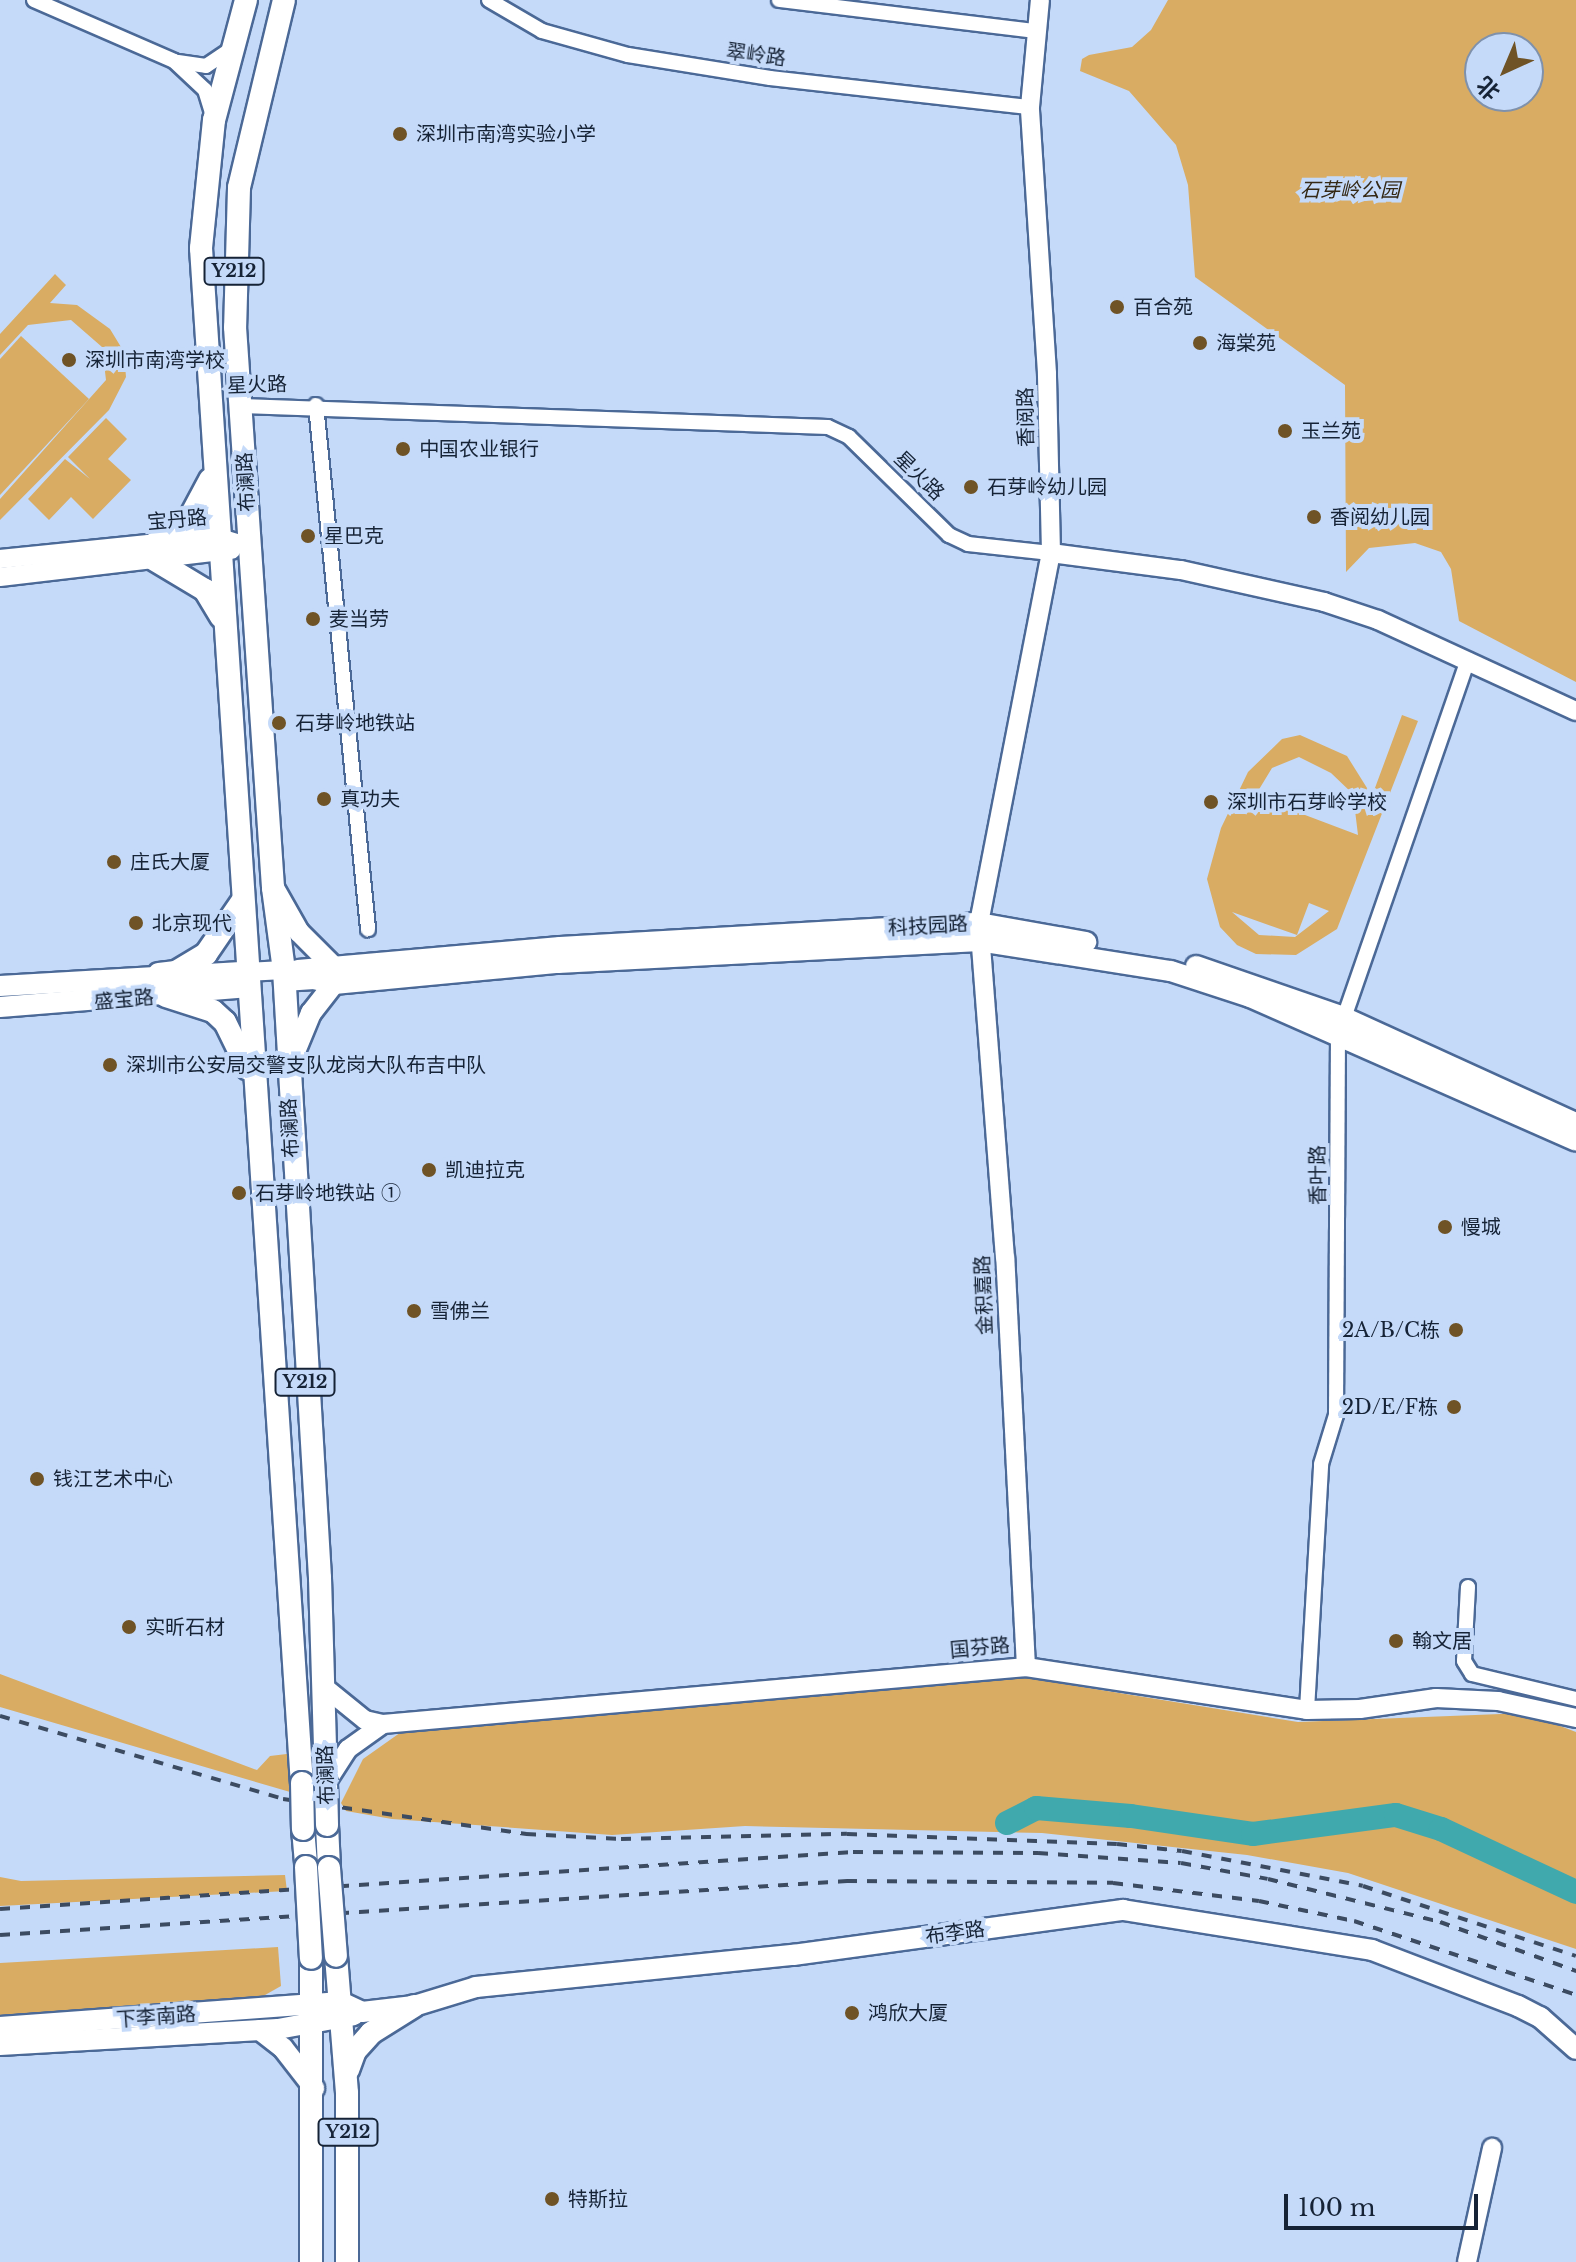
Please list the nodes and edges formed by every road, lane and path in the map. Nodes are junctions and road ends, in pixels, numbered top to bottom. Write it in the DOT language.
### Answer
graph roads {
  1 [pos="34,0"];
  2 [pos="246,0"];
  3 [pos="284,0"];
  4 [pos="489,0"];
  5 [pos="779,0"];
  6 [pos="1040,0"];
  7 [pos="1035,31"];
  8 [pos="232,48"];
  9 [pos="174,61"];
  10 [pos="1030,107"];
  11 [pos="214,120"];
  12 [pos="316,405"];
  13 [pos="242,406"];
  14 [pos="209,409"];
  15 [pos="212,471"];
  16 [pos="218,545"];
  17 [pos="250,547"];
  18 [pos="155,552"];
  19 [pos="1051,553"];
  20 [pos="0,559"];
  21 [pos="0,577"];
  22 [pos="223,623"];
  23 [pos="1468,660"];
  24 [pos="1576,711"];
  25 [pos="273,888"];
  26 [pos="243,900"];
  27 [pos="368,929"];
  28 [pos="979,932"];
  29 [pos="159,974"];
  30 [pos="333,974"];
  31 [pos="284,976"];
  32 [pos="247,979"];
  33 [pos="0,986"];
  34 [pos="166,996"];
  35 [pos="0,1007"];
  36 [pos="1341,1026"];
  37 [pos="254,1058"];
  38 [pos="287,1066"];
  39 [pos="257,1101"];
  40 [pos="1576,1123"];
  41 [pos="1576,1141"];
  42 [pos="1468,1587"];
  43 [pos="1026,1667"];
  44 [pos="323,1686"];
  45 [pos="1576,1699"];
  46 [pos="1307,1710"];
  47 [pos="1576,1718"];
  48 [pos="383,1724"];
  49 [pos="326,1783"];
  50 [pos="414,2006"];
  51 [pos="348,2011"];
  52 [pos="313,2014"];
  53 [pos="0,2027"];
  54 [pos="260,2030"];
  55 [pos="0,2045"];
  56 [pos="1576,2049"];
  57 [pos="346,2075"];
  58 [pos="314,2088"];
  59 [pos="1492,2148"];
  60 [pos="311,2262"];
  61 [pos="347,2262"];
  62 [pos="1467,2262"];
  1 -- 9 [label="street"];
  2 -- 8 [label="main road, 布澜路 / Y212"];
  3 -- 13 [label="main road, 布澜路 / Y212"];
  4 -- 10 [label="street, 翠岭路"];
  5 -- 7 [label="street"];
  6 -- 7 [label="street, 香阅路"];
  7 -- 10 [label="street, 香阅路"];
  8 -- 9 [label="street"];
  8 -- 11 [label="main road, 布澜路 / Y212"];
  9 -- 11 [label="street"];
  10 -- 19 [label="street, 香阅路"];
  11 -- 14 [label="main road, 布澜路 / Y212"];
  12 -- 13 [label="street, 星火路"];
  12 -- 19 [label="street, 星火路"];
  12 -- 27 [label="street"];
  13 -- 14 [label="street, 星火路"];
  13 -- 17 [label="main road, 布澜路 / Y212"];
  14 -- 15 [label="main road, 布澜路 / Y212"];
  15 -- 16 [label="main road, 布澜路 / Y212"];
  15 -- 18 [label="main road"];
  16 -- 17 [label="street, 宝丹路"];
  16 -- 18 [label="street, 宝丹路"];
  16 -- 22 [label="main road, 布澜路 / Y212"];
  17 -- 25 [label="main road, 布澜路 / Y212"];
  18 -- 20 [label="street, 宝丹路"];
  18 -- 21 [label="street, 宝丹路"];
  18 -- 22 [label="main road"];
  19 -- 23 [label="street, 星火路"];
  19 -- 28 [label="street, 香阅路"];
  22 -- 26 [label="main road, 布澜路 / Y212"];
  23 -- 24 [label="street, 星火路"];
  23 -- 36 [label="street, 香叶路"];
  25 -- 30 [label="main road"];
  25 -- 31 [label="main road, 布澜路 / Y212"];
  26 -- 29 [label="main road"];
  26 -- 32 [label="main road, 布澜路 / Y212"];
  28 -- 30 [label="main road, 科技园路"];
  28 -- 36 [label="main road, 科技园路"];
  28 -- 43 [label="street, 金积嘉路"];
  29 -- 32 [label="main road, 盛宝路"];
  29 -- 33 [label="main road, 盛宝路"];
  30 -- 31 [label="main road, 科技园路"];
  30 -- 38 [label="main road"];
  31 -- 32 [label="street, 科技园路"];
  31 -- 38 [label="main road, 布澜路 / Y212"];
  32 -- 34 [label="main road, 盛宝路"];
  32 -- 37 [label="main road, 布澜路 / Y212"];
  34 -- 35 [label="main road, 盛宝路"];
  34 -- 39 [label="main road"];
  36 -- 40 [label="main road, 科技园路"];
  36 -- 41 [label="main road, 科技园路"];
  36 -- 46 [label="street, 香叶路"];
  37 -- 38 [label="main road"];
  37 -- 39 [label="main road, 布澜路 / Y212"];
  38 -- 44 [label="main road, 布澜路 / Y212"];
  39 -- 52 [label="main road, 布澜路 / Y212, bridge"];
  42 -- 45 [label="street"];
  43 -- 46 [label="street, 国芬路"];
  43 -- 48 [label="street, 国芬路"];
  44 -- 48 [label="street"];
  44 -- 49 [label="main road, 布澜路 / Y212"];
  46 -- 47 [label="street, 国芬路"];
  48 -- 49 [label="street"];
  49 -- 51 [label="main road, 布澜路 / Y212, bridge"];
  50 -- 51 [label="main road, 布李路"];
  50 -- 56 [label="main road, 布李路"];
  50 -- 57 [label="main road"];
  51 -- 52 [label="main road, 布李路"];
  51 -- 57 [label="main road, 布澜路 / Y212"];
  52 -- 53 [label="main road, 下李南路"];
  52 -- 54 [label="main road, 下李南路"];
  52 -- 58 [label="main road, 布澜路 / Y212"];
  54 -- 55 [label="main road, 下李南路"];
  54 -- 58 [label="main road"];
  57 -- 61 [label="main road, 布澜路 / Y212"];
  58 -- 60 [label="main road, 布澜路 / Y212"];
  59 -- 62 [label="street"];
}
